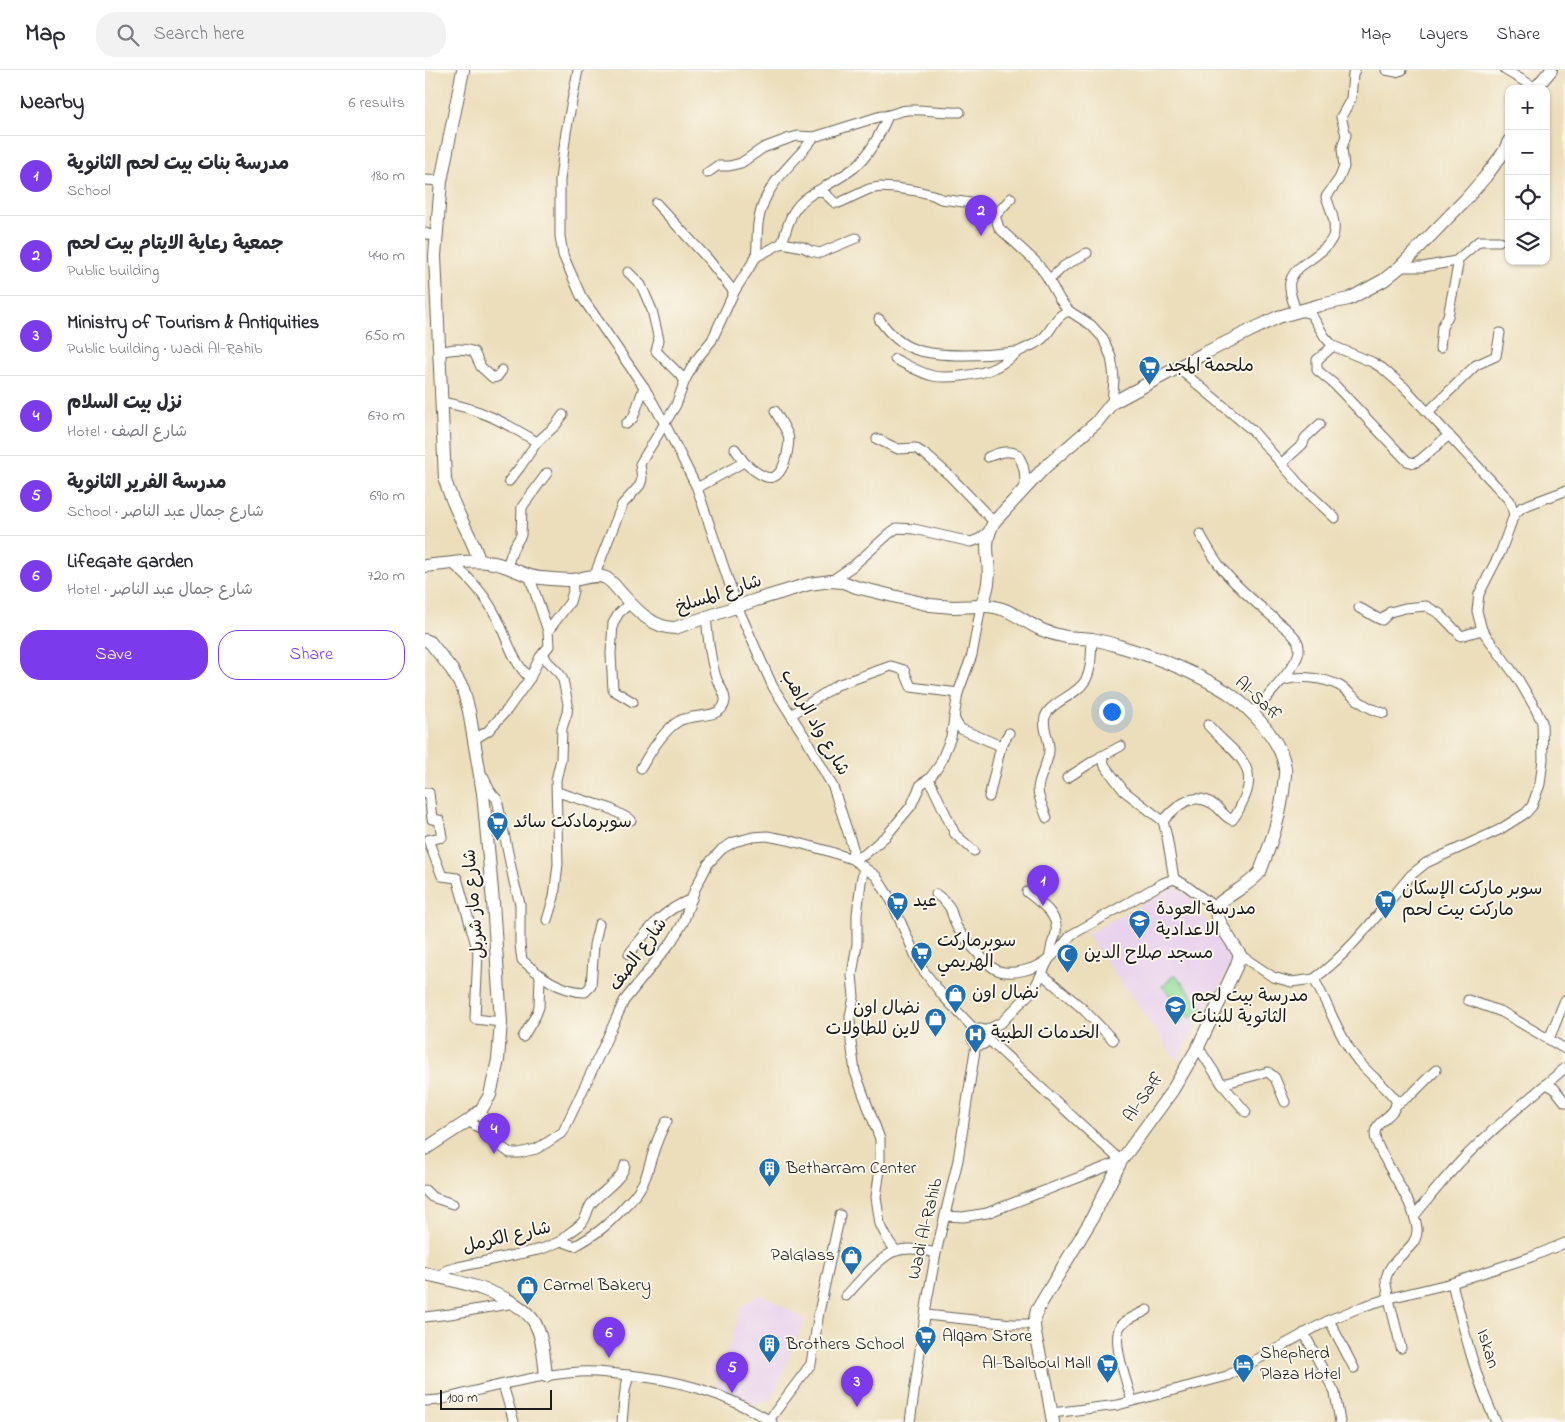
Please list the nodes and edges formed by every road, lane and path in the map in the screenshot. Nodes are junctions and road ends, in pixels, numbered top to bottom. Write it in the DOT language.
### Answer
graph roads {
  1 [pos="463,70"];
  2 [pos="578,70"];
  3 [pos="1355,70"];
  4 [pos="1386,70"];
  5 [pos="1402,70"];
  6 [pos="1505,70"];
  7 [pos="1551,70"];
  8 [pos="1529,85"];
  9 [pos="1538,85"];
  10 [pos="961,112"];
  11 [pos="888,116"];
  12 [pos="814,138"];
  13 [pos="1505,150"];
  14 [pos="707,173"];
  15 [pos="425,180"];
  16 [pos="441,182"];
  17 [pos="817,191"];
  18 [pos="1011,198"];
  19 [pos="656,203"];
  20 [pos="995,216"];
  21 [pos="431,235"];
  22 [pos="856,238"];
  23 [pos="1499,241"];
  24 [pos="782,243"];
  25 [pos="1087,253"];
  26 [pos="756,257"];
  27 [pos="1456,260"];
  28 [pos="1400,267"];
  29 [pos="628,272"];
  30 [pos="1049,280"];
  31 [pos="734,292"];
  32 [pos="1325,304"];
  33 [pos="1069,311"];
  34 [pos="1299,311"];
  35 [pos="879,319"];
  36 [pos="1318,323"];
  37 [pos="1500,333"];
  38 [pos="1333,346"];
  39 [pos="1440,348"];
  40 [pos="439,352"];
  41 [pos="1019,352"];
  42 [pos="895,359"];
  43 [pos="1178,368"];
  44 [pos="502,370"];
  45 [pos="685,380"];
  46 [pos="644,387"];
  47 [pos="441,402"];
  48 [pos="1112,403"];
  49 [pos="775,411"];
  50 [pos="1428,412"];
  51 [pos="563,415"];
  52 [pos="626,424"];
  53 [pos="665,424"];
  54 [pos="1320,424"];
  55 [pos="1449,435"];
  56 [pos="877,439"];
  57 [pos="537,442"];
  58 [pos="735,449"];
  59 [pos="988,457"];
  60 [pos="745,462"];
  61 [pos="1282,463"];
  62 [pos="547,473"];
  63 [pos="509,480"];
  64 [pos="697,488"];
  65 [pos="1025,488"];
  66 [pos="1565,490"];
  67 [pos="1510,501"];
  68 [pos="1522,507"];
  69 [pos="1514,516"];
  70 [pos="1335,518"];
  71 [pos="991,526"];
  72 [pos="1200,534"];
  73 [pos="479,561"];
  74 [pos="453,564"];
  75 [pos="425,566"];
  76 [pos="507,566"];
  77 [pos="529,575"];
  78 [pos="596,576"];
  79 [pos="572,580"];
  80 [pos="831,581"];
  81 [pos="630,603"];
  82 [pos="737,606"];
  83 [pos="981,606"];
  84 [pos="1359,608"];
  85 [pos="706,616"];
  86 [pos="1483,630"];
  87 [pos="548,631"];
  88 [pos="1092,639"];
  89 [pos="425,640"];
  90 [pos="543,653"];
  91 [pos="530,678"];
  92 [pos="1281,681"];
  93 [pos="958,693"];
  94 [pos="633,702"];
  95 [pos="791,714"];
  96 [pos="1252,714"];
  97 [pos="1384,714"];
  98 [pos="954,716"];
  99 [pos="1208,725"];
  100 [pos="961,729"];
  101 [pos="1009,733"];
  102 [pos="951,737"];
  103 [pos="473,740"];
  104 [pos="1001,746"];
  105 [pos="1121,746"];
  106 [pos="1101,756"];
  107 [pos="477,759"];
  108 [pos="641,768"];
  109 [pos="1067,778"];
  110 [pos="929,779"];
  111 [pos="557,792"];
  112 [pos="425,794"];
  113 [pos="989,797"];
  114 [pos="1047,818"];
  115 [pos="631,820"];
  116 [pos="1163,822"];
  117 [pos="974,851"];
  118 [pos="429,856"];
  119 [pos="852,859"];
  120 [pos="864,867"];
  121 [pos="1174,880"];
  122 [pos="1027,892"];
  123 [pos="936,894"];
  124 [pos="692,899"];
  125 [pos="1215,907"];
  126 [pos="547,920"];
  127 [pos="599,924"];
  128 [pos="629,954"];
  129 [pos="1240,955"];
  130 [pos="1049,960"];
  131 [pos="1042,974"];
  132 [pos="540,976"];
  133 [pos="1314,979"];
  134 [pos="1468,1000"];
  135 [pos="1565,1000"];
  136 [pos="501,1022"];
  137 [pos="983,1033"];
  138 [pos="523,1037"];
  139 [pos="1549,1039"];
  140 [pos="1113,1040"];
  141 [pos="977,1044"];
  142 [pos="1198,1047"];
  143 [pos="1565,1049"];
  144 [pos="1565,1068"];
  145 [pos="1436,1070"];
  146 [pos="1222,1084"];
  147 [pos="1546,1084"];
  148 [pos="1285,1102"];
  149 [pos="1565,1102"];
  150 [pos="1396,1105"];
  151 [pos="481,1110"];
  152 [pos="1246,1112"];
  153 [pos="468,1121"];
  154 [pos="667,1121"];
  155 [pos="488,1133"];
  156 [pos="425,1149"];
  157 [pos="1121,1161"];
  158 [pos="625,1166"];
  159 [pos="425,1190"];
  160 [pos="453,1204"];
  161 [pos="840,1215"];
  162 [pos="945,1216"];
  163 [pos="1414,1216"];
  164 [pos="561,1241"];
  165 [pos="1565,1243"];
  166 [pos="896,1251"];
  167 [pos="936,1253"];
  168 [pos="425,1274"];
  169 [pos="440,1278"];
  170 [pos="1452,1283"];
  171 [pos="846,1296"];
  172 [pos="1390,1298"];
  173 [pos="515,1303"];
  174 [pos="1147,1310"];
  175 [pos="926,1315"];
  176 [pos="425,1316"];
  177 [pos="1329,1320"];
  178 [pos="1034,1324"];
  179 [pos="1304,1333"];
  180 [pos="1401,1348"];
  181 [pos="1354,1368"];
  182 [pos="629,1375"];
  183 [pos="545,1376"];
  184 [pos="503,1385"];
  185 [pos="425,1401"];
  186 [pos="1132,1401"];
  187 [pos="1052,1418"];
  188 [pos="770,1421"];
  189 [pos="515,1422"];
  190 [pos="622,1422"];
  191 [pos="910,1422"];
  192 [pos="1341,1422"];
  193 [pos="1496,1422"];
  1 -- 16 [label="street"];
  2 -- 46 [label="street, شارع واد الراهب"];
  3 -- 34 [label="street"];
  4 -- 5 [label="street"];
  6 -- 8 [label="street"];
  7 -- 9 [label="street"];
  10 -- 11 [label="street"];
  11 -- 12 [label="street"];
  11 -- 17 [label="street"];
  12 -- 14 [label="street"];
  12 -- 26 [label="street"];
  13 -- 28 [label="street"];
  15 -- 16 [label="street"];
  16 -- 21 [label="street"];
  17 -- 20 [label="street"];
  17 -- 24 [label="street"];
  18 -- 20 [label="street"];
  19 -- 31 [label="street"];
  20 -- 30 [label="street"];
  21 -- 40 [label="street"];
  22 -- 24 [label="street"];
  23 -- 27 [label="street"];
  24 -- 26 [label="street"];
  25 -- 30 [label="street"];
  26 -- 31 [label="street"];
  27 -- 28 [label="street"];
  27 -- 39 [label="street"];
  28 -- 32 [label="street"];
  29 -- 45 [label="street"];
  30 -- 33 [label="street"];
  31 -- 45 [label="street"];
  32 -- 34 [label="street"];
  32 -- 36 [label="street"];
  33 -- 41 [label="street"];
  33 -- 48 [label="street"];
  34 -- 36 [label="street"];
  34 -- 43 [label="street"];
  35 -- 41 [label="street"];
  36 -- 38 [label="street"];
  37 -- 50 [label="street"];
  38 -- 50 [label="street"];
  38 -- 55 [label="street"];
  40 -- 44 [label="street"];
  40 -- 47 [label="street"];
  41 -- 42 [label="street"];
  43 -- 48 [label="street"];
  43 -- 61 [label="street"];
  45 -- 53 [label="street"];
  46 -- 52 [label="street"];
  46 -- 53 [label="street, شارع واد الراهب"];
  47 -- 57 [label="street"];
  47 -- 73 [label="street"];
  48 -- 65 [label="street"];
  49 -- 60 [label="street"];
  50 -- 55 [label="street"];
  51 -- 57 [label="street"];
  53 -- 64 [label="street, شارع واد الراهب"];
  53 -- 78 [label="street"];
  54 -- 61 [label="street"];
  55 -- 67 [label="street"];
  56 -- 71 [label="street"];
  57 -- 63 [label="street"];
  58 -- 60 [label="street"];
  59 -- 65 [label="street"];
  60 -- 64 [label="street"];
  61 -- 70 [label="street"];
  62 -- 76 [label="street"];
  64 -- 82 [label="street, شارع واد الراهب"];
  65 -- 71 [label="street"];
  66 -- 68 [label="street"];
  67 -- 68 [label="street"];
  67 -- 69 [label="street"];
  68 -- 69 [label="street"];
  69 -- 86 [label="street"];
  71 -- 80 [label="street"];
  71 -- 83 [label="street"];
  72 -- 92 [label="street"];
  73 -- 74 [label="street"];
  73 -- 76 [label="street"];
  74 -- 75 [label="street"];
  74 -- 91 [label="street"];
  76 -- 77 [label="street"];
  77 -- 79 [label="street"];
  77 -- 87 [label="street"];
  78 -- 79 [label="street"];
  78 -- 81 [label="street, شارع المسلخ"];
  79 -- 87 [label="street"];
  80 -- 82 [label="street, شارع المسلخ"];
  80 -- 83 [label="street, شارع المسلخ"];
  81 -- 85 [label="street, شارع المسلخ"];
  81 -- 94 [label="street"];
  82 -- 85 [label="street, شارع المسلخ"];
  82 -- 95 [label="street, شارع واد الراهب"];
  83 -- 88 [label="street, Al-Saff"];
  83 -- 93 [label="street"];
  84 -- 86 [label="street"];
  85 -- 108 [label="street"];
  86 -- 133 [label="street"];
  87 -- 90 [label="street"];
  88 -- 96 [label="street, Al-Saff"];
  88 -- 114 [label="street"];
  89 -- 103 [label="street, شارع مار شربل"];
  90 -- 91 [label="street"];
  90 -- 111 [label="street"];
  91 -- 103 [label="street"];
  92 -- 96 [label="street"];
  92 -- 97 [label="street"];
  93 -- 95 [label="street"];
  93 -- 98 [label="street"];
  95 -- 119 [label="street, شارع واد الراهب"];
  96 -- 125 [label="street, Al-Saff"];
  98 -- 100 [label="street"];
  98 -- 102 [label="street"];
  99 -- 116 [label="street"];
  100 -- 102 [label="street"];
  100 -- 104 [label="street"];
  101 -- 104 [label="street"];
  102 -- 110 [label="street"];
  103 -- 107 [label="street, شارع مار شربل"];
  104 -- 113 [label="street"];
  105 -- 106 [label="street"];
  106 -- 109 [label="street"];
  106 -- 116 [label="street"];
  107 -- 132 [label="street"];
  107 -- 136 [label="street, شارع مار شربل"];
  110 -- 117 [label="street"];
  110 -- 119 [label="street"];
  111 -- 115 [label="street"];
  111 -- 126 [label="street"];
  112 -- 118 [label="street"];
  116 -- 121 [label="street"];
  118 -- 136 [label="street"];
  119 -- 120 [label="street"];
  119 -- 124 [label="street, شارع الصف"];
  120 -- 137 [label="street"];
  120 -- 166 [label="street"];
  121 -- 125 [label="street"];
  121 -- 130 [label="street"];
  122 -- 130 [label="street"];
  123 -- 130 [label="street"];
  124 -- 128 [label="street"];
  124 -- 155 [label="street, شارع الصف"];
  125 -- 129 [label="street"];
  127 -- 132 [label="street"];
  129 -- 133 [label="street"];
  129 -- 142 [label="street, Al-Saff"];
  130 -- 131 [label="street"];
  131 -- 137 [label="street"];
  131 -- 140 [label="street"];
  132 -- 138 [label="street"];
  133 -- 150 [label="street"];
  134 -- 139 [label="street"];
  135 -- 139 [label="street"];
  136 -- 151 [label="street, شارع مار شربل"];
  137 -- 141 [label="street"];
  137 -- 141 [label="street, Wadi Al-Rahib"];
  137 -- 157 [label="street"];
  139 -- 143 [label="street"];
  141 -- 162 [label="street, Wadi Al-Rahib"];
  142 -- 146 [label="street"];
  142 -- 157 [label="street, Al-Saff"];
  144 -- 147 [label="street"];
  145 -- 150 [label="street"];
  146 -- 148 [label="street"];
  146 -- 152 [label="street"];
  147 -- 149 [label="street"];
  147 -- 163 [label="street"];
  150 -- 163 [label="street"];
  151 -- 153 [label="street, شارع مار شربل"];
  151 -- 155 [label="street, شارع الصف"];
  153 -- 155 [label="street"];
  153 -- 156 [label="street, شارع مار شربل"];
  154 -- 164 [label="street, شارع الكرمل"];
  157 -- 162 [label="street"];
  157 -- 178 [label="street, Al-Saff"];
  158 -- 164 [label="street"];
  159 -- 160 [label="street"];
  161 -- 188 [label="street"];
  162 -- 167 [label="street, Wadi Al-Rahib"];
  163 -- 172 [label="street"];
  164 -- 169 [label="street, شارع الكرمل"];
  165 -- 170 [label="street"];
  166 -- 167 [label="street"];
  166 -- 171 [label="street"];
  167 -- 175 [label="street, Wadi Al-Rahib"];
  168 -- 169 [label="street"];
  169 -- 173 [label="street"];
  170 -- 172 [label="street"];
  170 -- 193 [label="street, Iskan"];
  172 -- 177 [label="street"];
  172 -- 180 [label="street"];
  173 -- 176 [label="street"];
  173 -- 183 [label="street"];
  174 -- 186 [label="street"];
  175 -- 178 [label="street"];
  175 -- 191 [label="street, Wadi Al-Rahib"];
  177 -- 179 [label="street"];
  177 -- 181 [label="street"];
  178 -- 187 [label="street"];
  179 -- 186 [label="street"];
  179 -- 192 [label="street"];
  182 -- 183 [label="street"];
  182 -- 188 [label="street"];
  182 -- 190 [label="street"];
  183 -- 184 [label="street"];
  184 -- 185 [label="street"];
  184 -- 189 [label="street"];
  186 -- 187 [label="street"];
}
